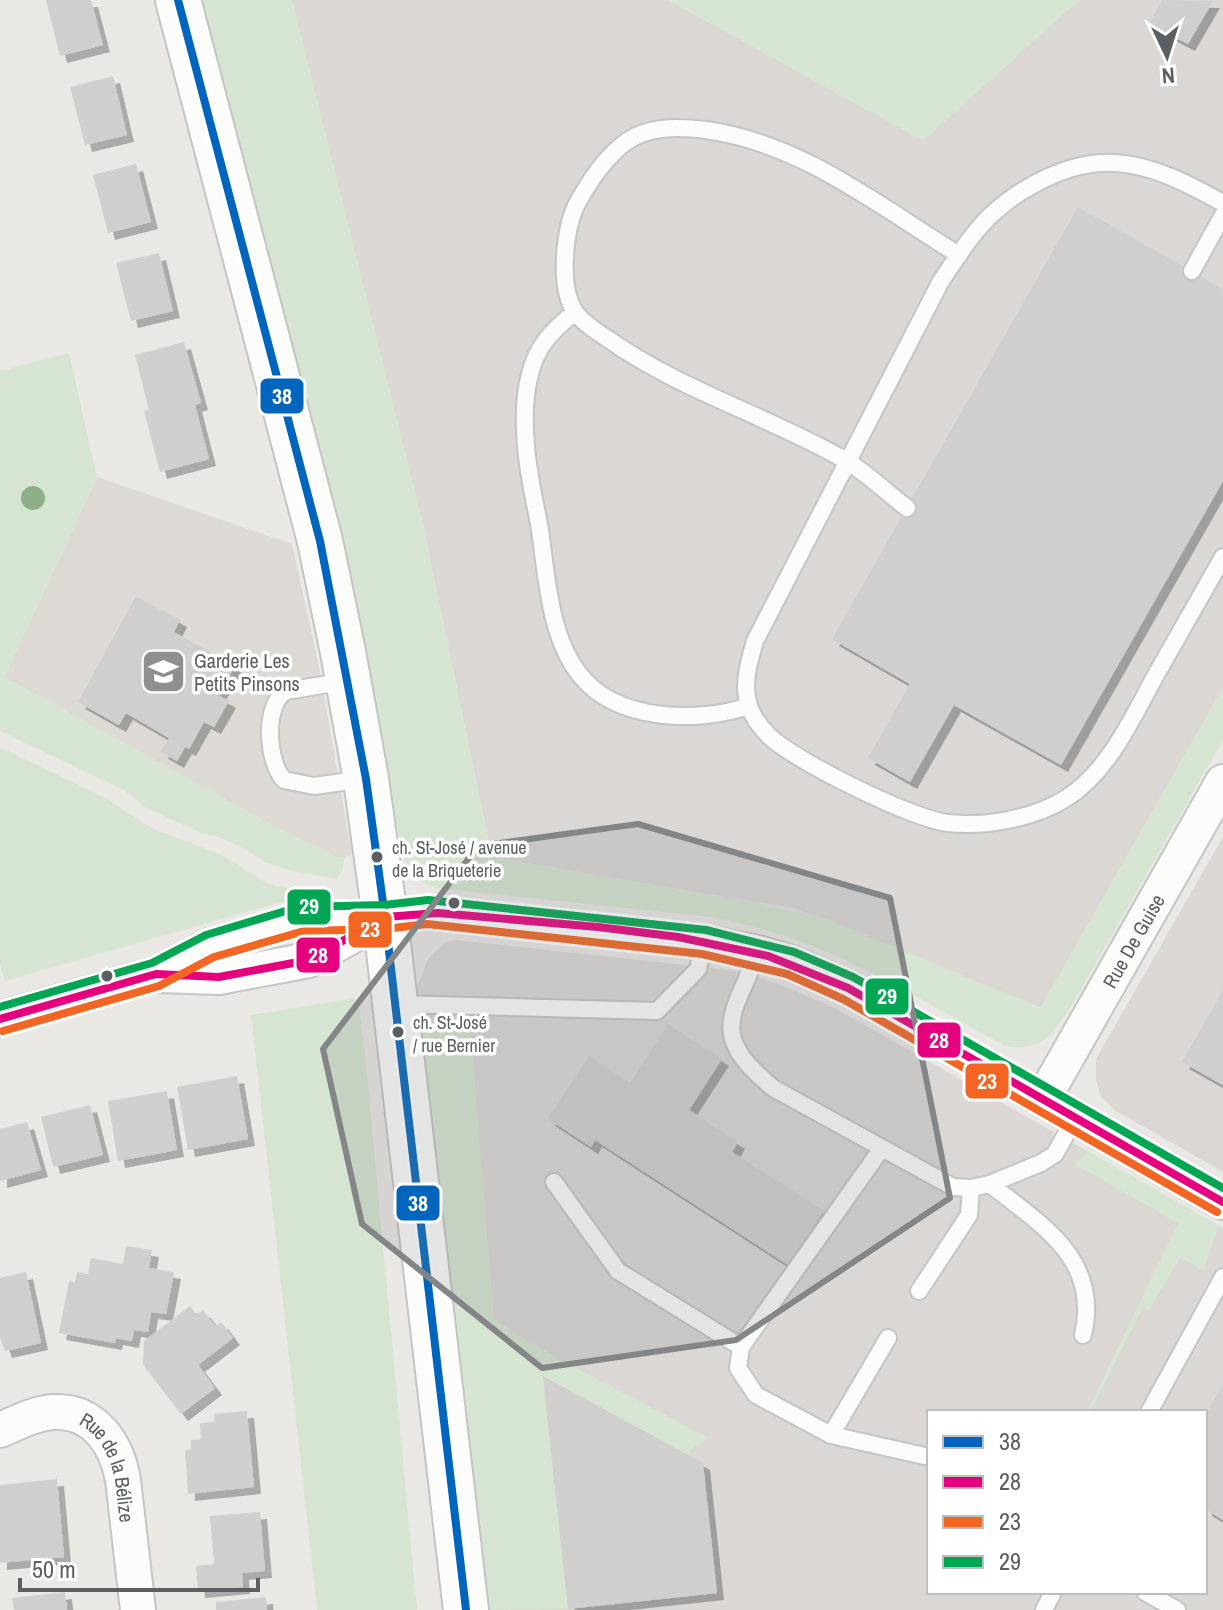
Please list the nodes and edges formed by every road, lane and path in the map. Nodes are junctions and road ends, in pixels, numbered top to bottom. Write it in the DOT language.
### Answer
graph roads {
  1 [pos="178,0"];
  2 [pos="1223,203"];
  3 [pos="1223,215"];
  4 [pos="959,255"];
  5 [pos="1192,271"];
  6 [pos="575,312"];
  7 [pos="847,461"];
  8 [pos="907,508"];
  9 [pos="1223,557"];
  10 [pos="348,680"];
  11 [pos="749,706"];
  12 [pos="366,779"];
  13 [pos="1219,797"];
  14 [pos="385,917"];
  15 [pos="704,942"];
  16 [pos="758,953"];
  17 [pos="396,1004"];
  18 [pos="0,1019"];
  19 [pos="1043,1099"];
  20 [pos="1075,1118"];
  21 [pos="882,1148"];
  22 [pos="554,1182"];
  23 [pos="990,1184"];
  24 [pos="971,1188"];
  25 [pos="1223,1202"];
  26 [pos="1223,1277"];
  27 [pos="919,1291"];
  28 [pos="1083,1335"];
  29 [pos="888,1338"];
  30 [pos="741,1347"];
  31 [pos="1150,1410"];
  32 [pos="0,1430"];
  33 [pos="831,1435"];
  34 [pos="927,1457"];
  35 [pos="1149,1594"];
  36 [pos="138,1610"];
  37 [pos="466,1610"];
  38 [pos="1177,1610"];
  1 -- 10 [label="street"];
  2 -- 4 [label="lane"];
  3 -- 5 [label="lane"];
  4 -- 6 [label="lane"];
  4 -- 7 [label="lane"];
  6 -- 7 [label="lane"];
  6 -- 11 [label="lane"];
  7 -- 8 [label="lane"];
  7 -- 11 [label="lane"];
  9 -- 11 [label="lane"];
  10 -- 12 [label="street"];
  10 -- 12 [label="lane"];
  12 -- 14 [label="street"];
  13 -- 19 [label="street, Rue De Guise"];
  14 -- 15 [label="street"];
  14 -- 17 [label="street"];
  14 -- 18 [label="street"];
  15 -- 16 [label="street"];
  15 -- 17 [label="lane"];
  16 -- 19 [label="street"];
  16 -- 21 [label="lane"];
  17 -- 37 [label="street"];
  19 -- 20 [label="street"];
  20 -- 23 [label="lane"];
  20 -- 25 [label="street"];
  21 -- 24 [label="lane"];
  21 -- 30 [label="lane"];
  22 -- 30 [label="lane"];
  23 -- 24 [label="lane"];
  23 -- 28 [label="lane"];
  24 -- 27 [label="lane"];
  26 -- 31 [label="lane"];
  29 -- 33 [label="lane"];
  30 -- 33 [label="lane"];
  32 -- 36 [label="street, Rue de la Bélize"];
  33 -- 34 [label="lane"];
  35 -- 38 [label="lane"];
}
